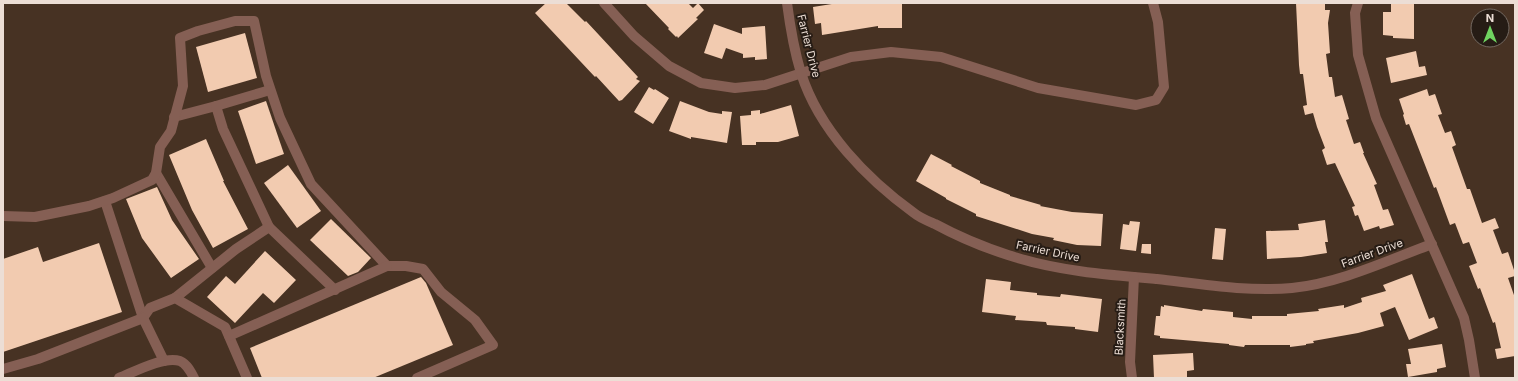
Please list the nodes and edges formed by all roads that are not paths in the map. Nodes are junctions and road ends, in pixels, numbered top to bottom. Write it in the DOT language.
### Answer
graph roads {
  1 [pos="604,3"];
  2 [pos="787,3"];
  3 [pos="1153,3"];
  4 [pos="1358,3"];
  5 [pos="801,74"];
  6 [pos="270,90"];
  7 [pos="216,106"];
  8 [pos="174,117"];
  9 [pos="156,173"];
  10 [pos="104,201"];
  11 [pos="3,216"];
  12 [pos="269,227"];
  13 [pos="1432,244"];
  14 [pos="387,266"];
  15 [pos="212,268"];
  16 [pos="1134,277"];
  17 [pos="335,290"];
  18 [pos="175,298"];
  19 [pos="143,318"];
  20 [pos="229,336"];
  21 [pos="164,361"];
  22 [pos="3,369"];
  23 [pos="119,378"];
  24 [pos="194,378"];
  25 [pos="247,378"];
  26 [pos="417,378"];
  27 [pos="1132,378"];
  28 [pos="1474,378"];
  1 -- 5 [label="street"];
  2 -- 5 [label="street, Farrier Drive"];
  3 -- 5 [label="street"];
  4 -- 13 [label="street"];
  5 -- 16 [label="street, Farrier Drive"];
  6 -- 7 [label="street"];
  6 -- 8 [label="street"];
  6 -- 14 [label="street"];
  7 -- 8 [label="street"];
  7 -- 12 [label="street"];
  8 -- 9 [label="street"];
  9 -- 10 [label="street"];
  9 -- 15 [label="street"];
  10 -- 11 [label="street"];
  10 -- 19 [label="street"];
  12 -- 15 [label="street"];
  12 -- 17 [label="street"];
  13 -- 16 [label="street, Farrier Drive"];
  13 -- 28 [label="street"];
  14 -- 17 [label="street"];
  14 -- 26 [label="street"];
  15 -- 18 [label="street"];
  16 -- 27 [label="street, Blacksmith"];
  17 -- 20 [label="street"];
  18 -- 19 [label="street"];
  18 -- 20 [label="street"];
  19 -- 21 [label="street"];
  19 -- 22 [label="street"];
  20 -- 25 [label="street"];
  21 -- 23 [label="street"];
  21 -- 24 [label="street"];
}
